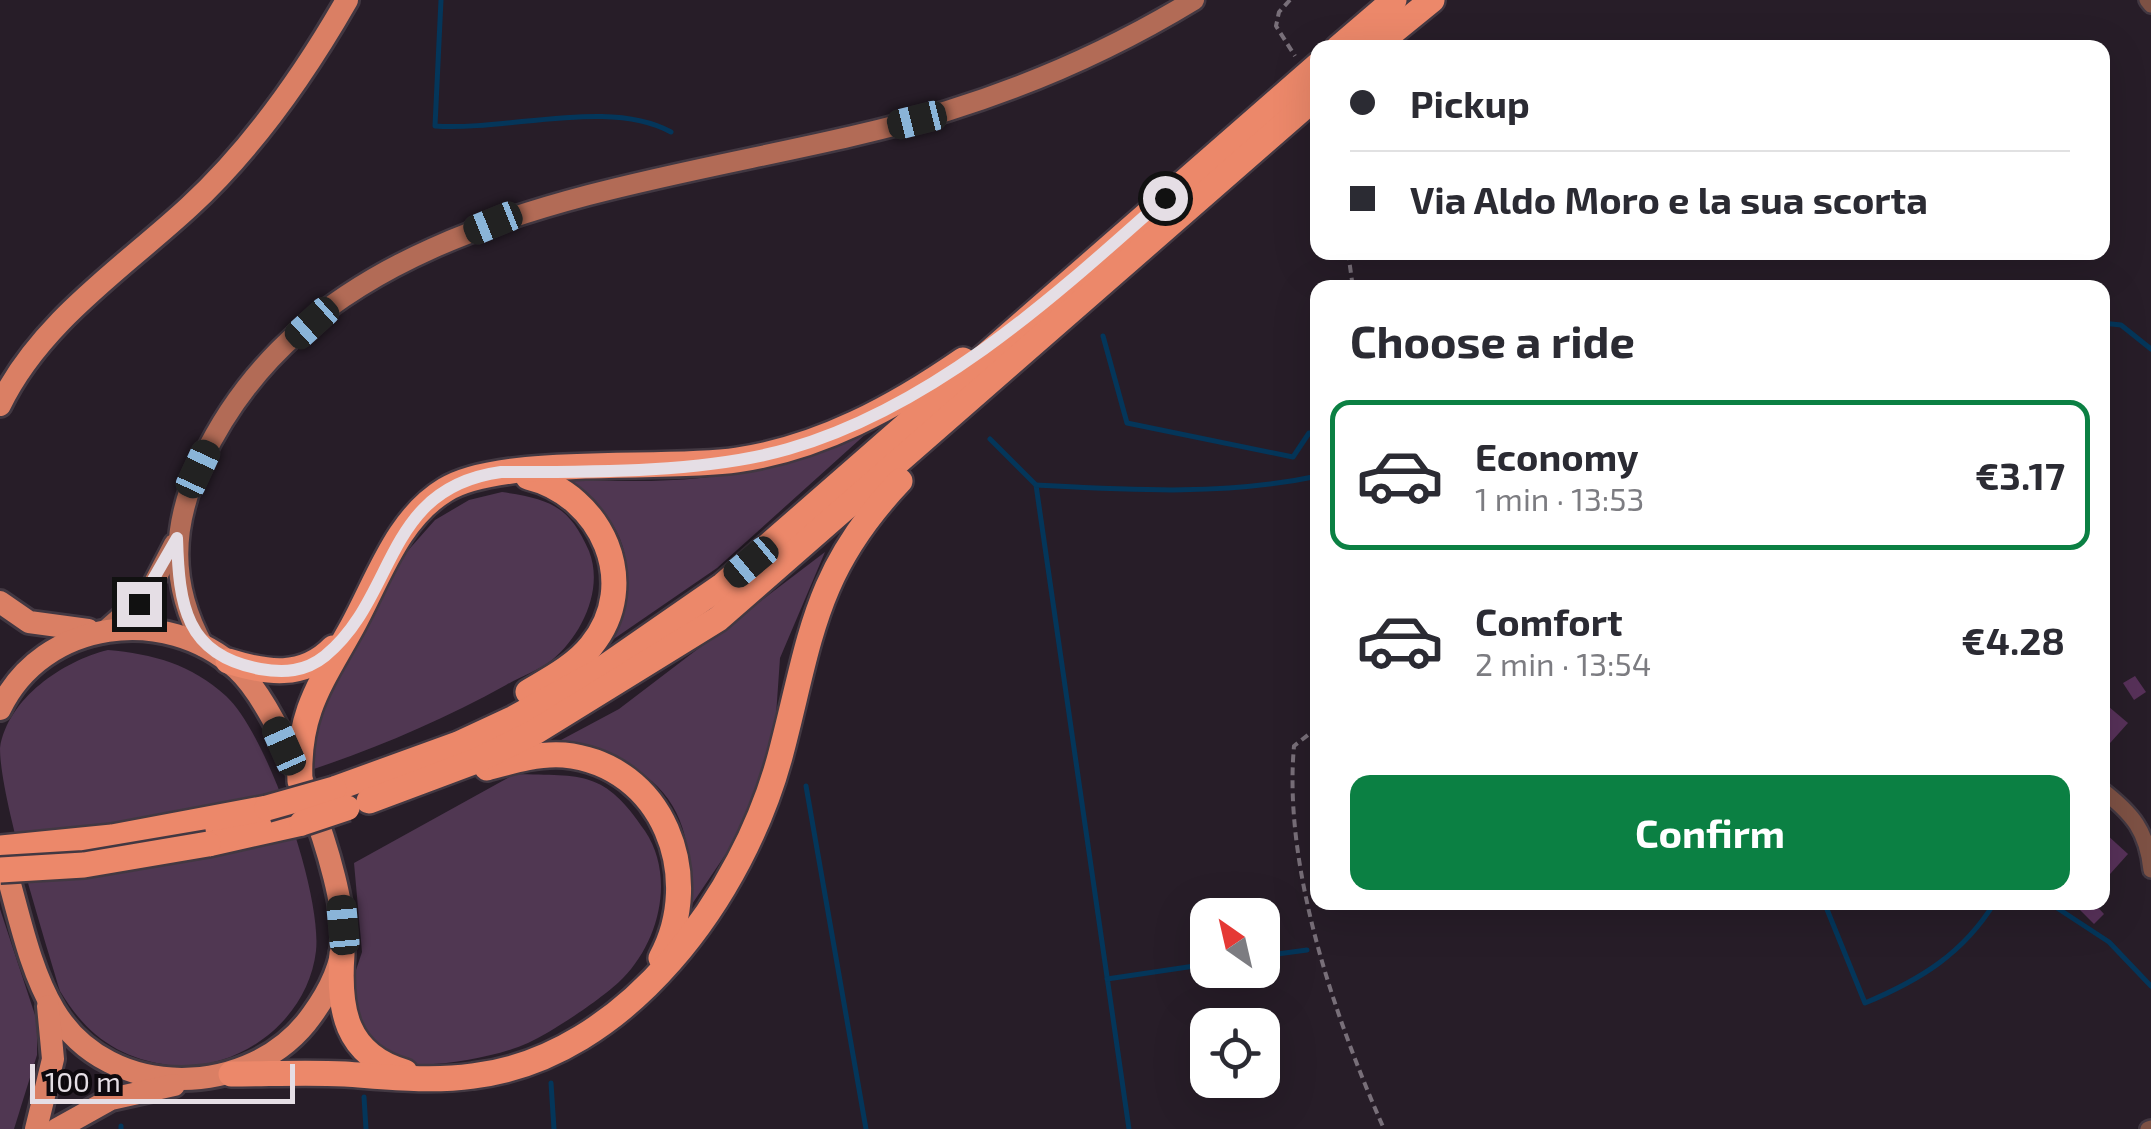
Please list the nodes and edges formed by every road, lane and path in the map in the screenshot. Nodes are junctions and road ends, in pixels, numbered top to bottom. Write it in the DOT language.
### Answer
graph roads {
  1 [pos="346,0"];
  2 [pos="1194,0"];
  3 [pos="1290,0"];
  4 [pos="1394,0"];
  5 [pos="1432,0"];
  6 [pos="1347,40"];
  7 [pos="1383,40"];
  8 [pos="1306,61"];
  9 [pos="1310,102"];
  10 [pos="1057,294"];
  11 [pos="1006,369"];
  12 [pos="0,405"];
  13 [pos="508,472"];
  14 [pos="177,538"];
  15 [pos="0,602"];
  16 [pos="102,630"];
  17 [pos="351,630"];
  18 [pos="204,647"];
  19 [pos="228,661"];
  20 [pos="0,710"];
  21 [pos="1310,733"];
  22 [pos="418,759"];
  23 [pos="300,780"];
  24 [pos="2110,796"];
  25 [pos="350,800"];
  26 [pos="0,849"];
  27 [pos="0,870"];
  28 [pos="2151,870"];
  29 [pos="1310,906"];
  30 [pos="1311,910"];
  31 [pos="342,954"];
  32 [pos="638,991"];
  33 [pos="46,993"];
  34 [pos="231,1074"];
  35 [pos="434,1078"];
  36 [pos="202,1080"];
  37 [pos="36,1129"];
  38 [pos="58,1129"];
  39 [pos="1384,1129"];
  1 -- 12 [label="main road"];
  2 -- 14 [label="main road"];
  3 -- 8 [label="path"];
  4 -- 6 [label="highway"];
  5 -- 7 [label="highway"];
  8 -- 10 [label="highway"];
  9 -- 11 [label="highway"];
  10 -- 13 [label="highway"];
  10 -- 22 [label="highway"];
  11 -- 25 [label="highway"];
  11 -- 32 [label="highway"];
  13 -- 17 [label="highway"];
  13 -- 22 [label="highway"];
  14 -- 16 [label="main road"];
  14 -- 18 [label="main road"];
  15 -- 16 [label="main road"];
  16 -- 18 [label="main road"];
  16 -- 20 [label="main road"];
  17 -- 19 [label="highway"];
  17 -- 23 [label="highway"];
  18 -- 19 [label="main road"];
  19 -- 23 [label="main road"];
  21 -- 29 [label="path"];
  22 -- 25 [label="highway"];
  23 -- 31 [label="main road"];
  24 -- 28 [label="street"];
  25 -- 26 [label="highway, bridge"];
  25 -- 27 [label="highway, bridge"];
  25 -- 32 [label="highway"];
  26 -- 33 [label="main road"];
  30 -- 39 [label="path"];
  31 -- 34 [label="main road"];
  31 -- 35 [label="highway"];
  32 -- 35 [label="highway"];
  33 -- 36 [label="main road"];
  33 -- 37 [label="main road"];
  34 -- 35 [label="highway"];
  34 -- 36 [label="main road"];
  36 -- 38 [label="main road"];
}
